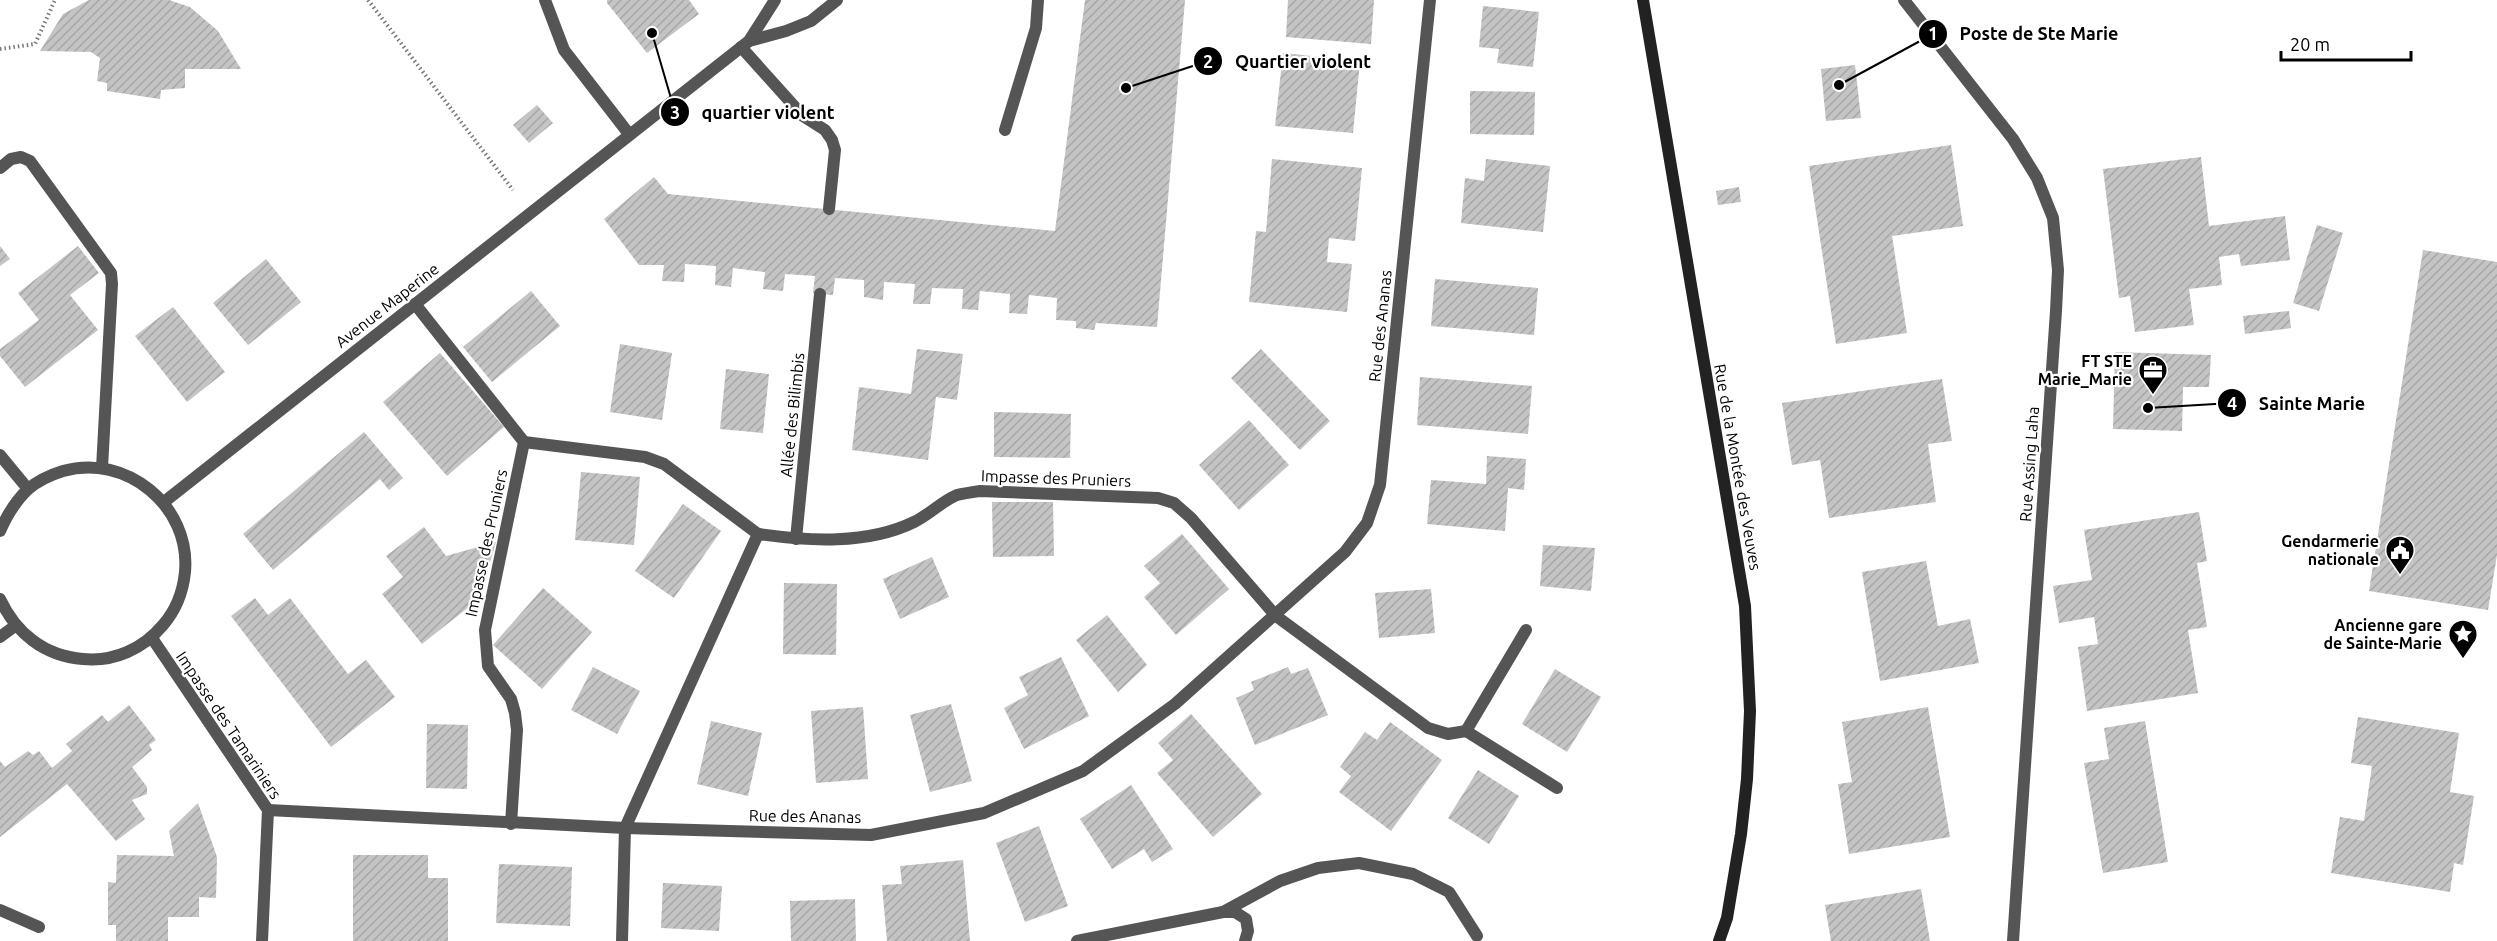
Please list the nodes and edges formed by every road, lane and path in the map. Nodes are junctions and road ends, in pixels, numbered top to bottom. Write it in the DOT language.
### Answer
graph roads {
  1 [pos="55,0"];
  2 [pos="368,0"];
  3 [pos="545,0"];
  4 [pos="775,0"];
  5 [pos="837,0"];
  6 [pos="1038,0"];
  7 [pos="1430,0"];
  8 [pos="1643,0"];
  9 [pos="1904,0"];
  10 [pos="745,44"];
  11 [pos="0,49"];
  12 [pos="1005,130"];
  13 [pos="629,134"];
  14 [pos="0,168"];
  15 [pos="829,210"];
  16 [pos="531,213"];
  17 [pos="820,294"];
  18 [pos="415,304"];
  19 [pos="524,442"];
  20 [pos="0,455"];
  21 [pos="102,468"];
  22 [pos="28,489"];
  23 [pos="164,501"];
  24 [pos="0,531"];
  25 [pos="758,534"];
  26 [pos="796,539"];
  27 [pos="0,598"];
  28 [pos="1276,616"];
  29 [pos="15,626"];
  30 [pos="1526,630"];
  31 [pos="0,637"];
  32 [pos="152,638"];
  33 [pos="1466,731"];
  34 [pos="1557,788"];
  35 [pos="268,810"];
  36 [pos="511,824"];
  37 [pos="624,828"];
  38 [pos="0,910"];
  39 [pos="1223,912"];
  40 [pos="39,927"];
  41 [pos="1477,936"];
  42 [pos="262,941"];
  43 [pos="622,941"];
  44 [pos="1077,941"];
  45 [pos="1245,941"];
  46 [pos="1719,941"];
  47 [pos="2013,941"];
  1 -- 11 [label="path"];
  2 -- 16 [label="path"];
  3 -- 13 [label="street"];
  4 -- 10 [label="street, Avenue Maperine"];
  5 -- 10 [label="street, Avenue Maperine"];
  6 -- 12 [label="street"];
  7 -- 28 [label="street, Rue des Ananas"];
  8 -- 46 [label="main road, Rue de la Montée des Veuves"];
  9 -- 47 [label="street, Rue Assing Laha"];
  10 -- 13 [label="street, Avenue Maperine"];
  10 -- 15 [label="street"];
  13 -- 16 [label="street, Avenue Maperine"];
  14 -- 21 [label="street"];
  16 -- 18 [label="street, Avenue Maperine"];
  17 -- 26 [label="street, Allée des Bilimbis"];
  18 -- 19 [label="street"];
  18 -- 23 [label="street, Avenue Maperine"];
  19 -- 25 [label="street, Impasse des Pruniers"];
  19 -- 36 [label="street, Impasse des Pruniers"];
  20 -- 22 [label="street"];
  21 -- 22 [label="street"];
  21 -- 23 [label="street"];
  22 -- 24 [label="street"];
  23 -- 32 [label="street"];
  25 -- 26 [label="street, Impasse des Pruniers"];
  25 -- 37 [label="street"];
  26 -- 28 [label="street, Impasse des Pruniers"];
  27 -- 29 [label="street"];
  28 -- 33 [label="street"];
  28 -- 37 [label="street, Rue des Ananas"];
  29 -- 31 [label="street"];
  29 -- 32 [label="street"];
  30 -- 33 [label="street"];
  32 -- 35 [label="street, Impasse des Tamariniers"];
  33 -- 34 [label="street"];
  35 -- 36 [label="street, Rue des Ananas"];
  35 -- 42 [label="street, Impasse des Tamariniers"];
  36 -- 37 [label="street, Rue des Ananas"];
  37 -- 43 [label="street"];
  38 -- 40 [label="street"];
  39 -- 41 [label="street"];
  39 -- 44 [label="street"];
  39 -- 45 [label="street"];
}
